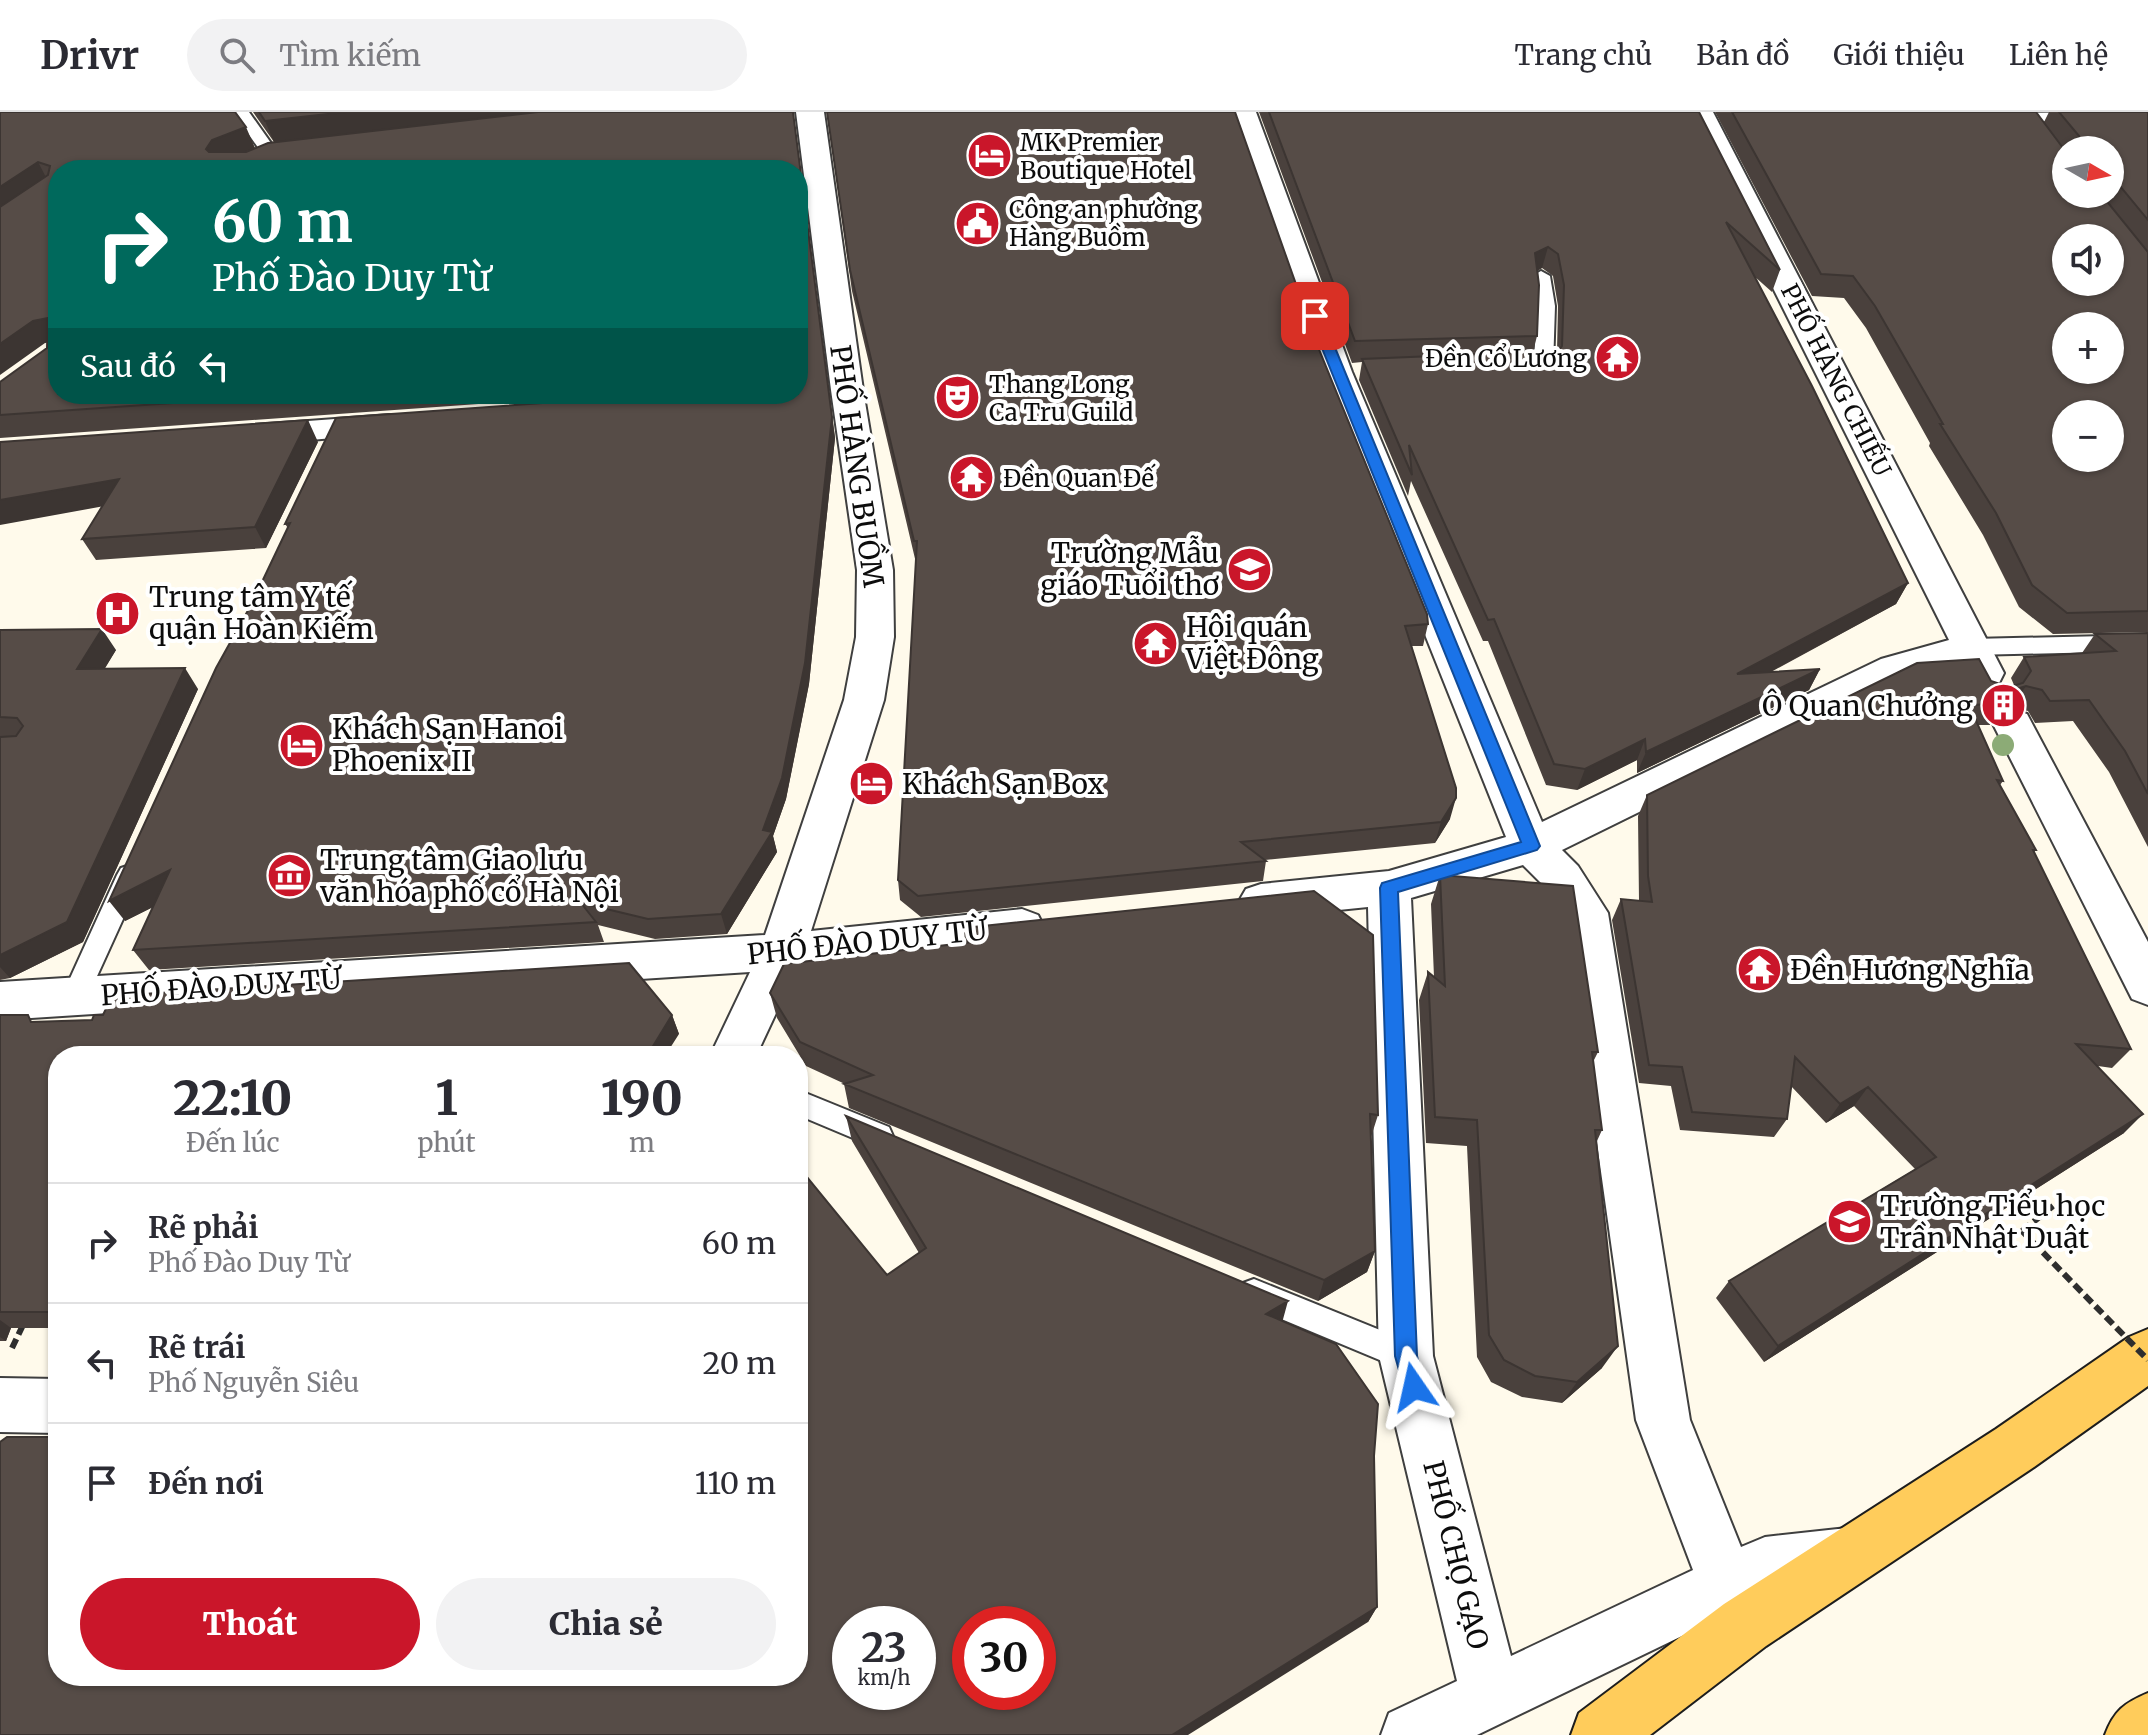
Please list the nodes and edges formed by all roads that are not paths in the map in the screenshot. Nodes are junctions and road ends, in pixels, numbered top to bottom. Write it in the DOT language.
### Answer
graph roads {
  1 [pos="241,112"];
  2 [pos="810,112"];
  3 [pos="1242,112"];
  4 [pos="1699,112"];
  5 [pos="1946,113"];
  6 [pos="2021,113"];
  7 [pos="2148,114"];
  8 [pos="2039,136"];
  9 [pos="301,149"];
  10 [pos="258,157"];
  11 [pos="1541,276"];
  12 [pos="1511,367"];
  13 [pos="416,423"];
  14 [pos="230,436"];
  15 [pos="2148,643"];
  16 [pos="1972,647"];
  17 [pos="1531,846"];
  18 [pos="138,856"];
  19 [pos="1389,888"];
  20 [pos="1218,906"];
  21 [pos="1062,922"];
  22 [pos="782,952"];
  23 [pos="2148,986"];
  24 [pos="75,996"];
  25 [pos="0,1001"];
  26 [pos="738,1046"];
  27 [pos="808,1106"];
  28 [pos="899,1145"];
  29 [pos="1232,1284"];
  30 [pos="1406,1356"];
  31 [pos="2148,1357"];
  32 [pos="0,1405"];
  33 [pos="48,1406"];
  34 [pos="1850,1557"];
  35 [pos="1727,1585"];
  36 [pos="1491,1697"];
  37 [pos="2148,1723"];
  38 [pos="1411,1735"];
  39 [pos="1601,1735"];
  40 [pos="2135,1735"];
  1 -- 10 [label="lane"];
  2 -- 22 [label="street, PHỐ HÀNG BUỒM"];
  3 -- 17 [label="street"];
  4 -- 16 [label="street, PHỐ HÀNG CHIẾU"];
  5 -- 6 [label="street"];
  6 -- 7 [label="street"];
  6 -- 8 [label="lane"];
  9 -- 10 [label="street"];
  11 -- 12 [label="lane"];
  13 -- 14 [label="street"];
  15 -- 16 [label="lane"];
  16 -- 17 [label="street"];
  16 -- 23 [label="street, PHỐ HÀNG CHIẾU"];
  17 -- 19 [label="street"];
  17 -- 35 [label="street"];
  18 -- 24 [label="lane"];
  19 -- 20 [label="street"];
  19 -- 30 [label="street, PHỐ CHỢ GẠO"];
  21 -- 22 [label="street, PHỐ ĐÀO DUY TỪ"];
  22 -- 24 [label="street, PHỐ ĐÀO DUY TỪ"];
  22 -- 26 [label="street, PHỐ HÀNG BUỒM"];
  24 -- 25 [label="street, PHỐ ĐÀO DUY TỪ"];
  27 -- 28 [label="lane"];
  29 -- 30 [label="lane"];
  30 -- 36 [label="street, PHỐ CHỢ GẠO"];
  31 -- 34 [label="main road"];
  32 -- 33 [label="street"];
  34 -- 35 [label="street"];
  34 -- 39 [label="main road"];
  35 -- 36 [label="street"];
  36 -- 38 [label="street"];
  37 -- 40 [label="main road"];
}
